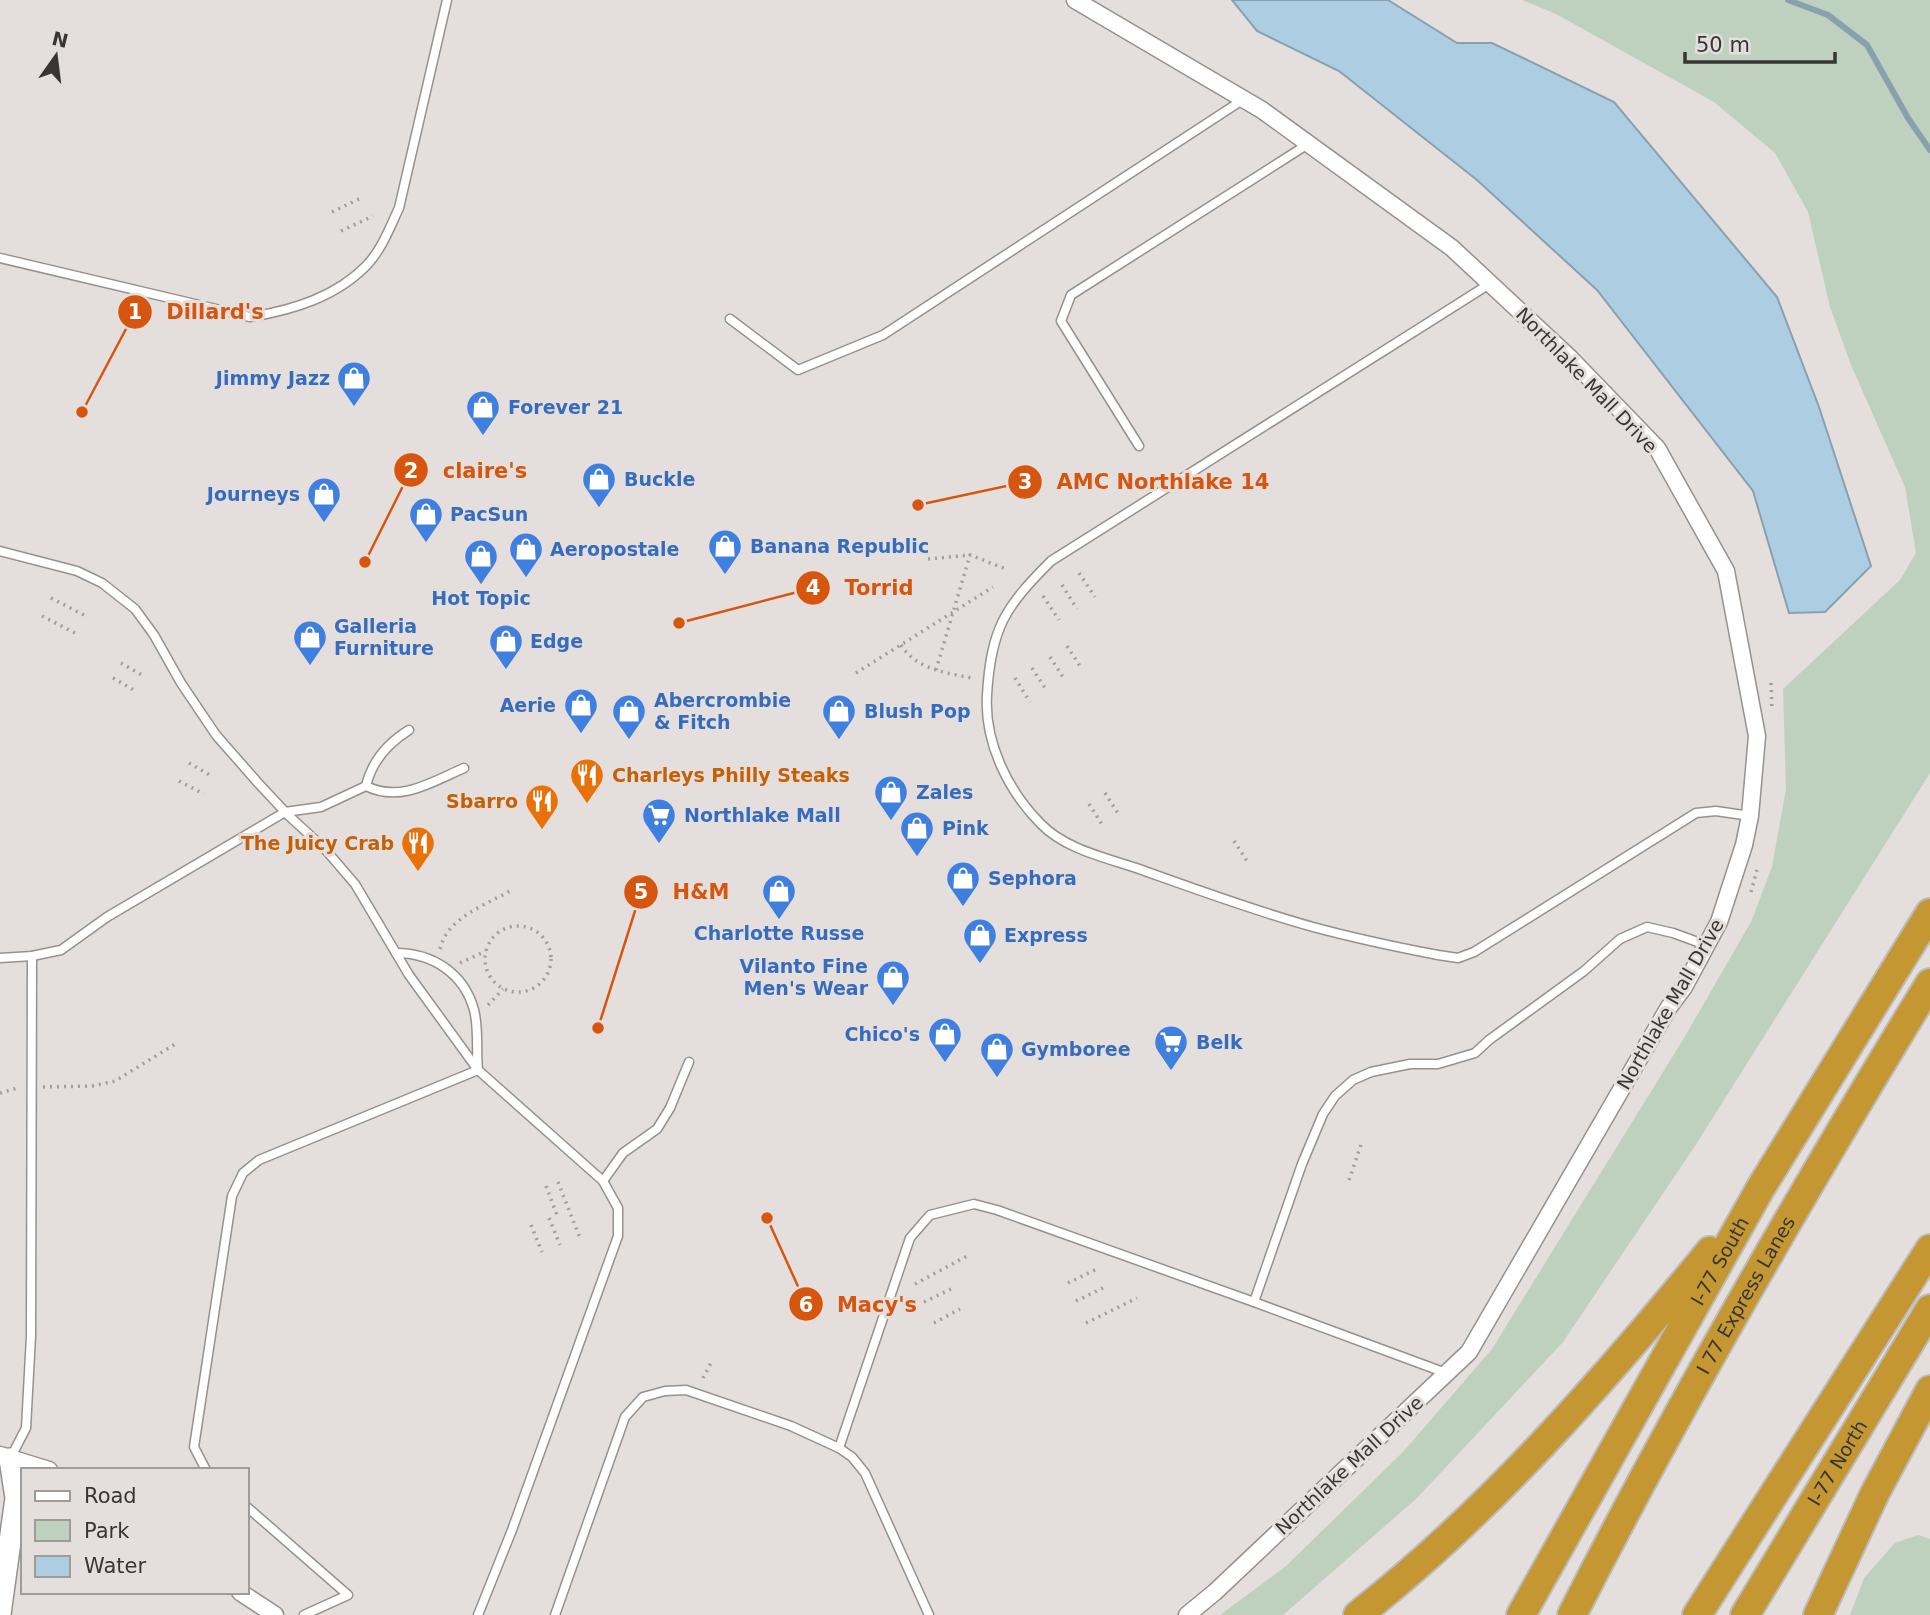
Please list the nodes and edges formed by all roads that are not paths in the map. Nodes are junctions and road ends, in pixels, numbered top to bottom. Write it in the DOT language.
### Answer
graph roads {
  1 [pos="447,0"];
  2 [pos="1074,0"];
  3 [pos="1244,99"];
  4 [pos="1308,144"];
  5 [pos="0,258"];
  6 [pos="1491,283"];
  7 [pos="730,319"];
  8 [pos="1139,446"];
  9 [pos="0,551"];
  10 [pos="410,730"];
  11 [pos="464,768"];
  12 [pos="366,786"];
  13 [pos="285,811"];
  14 [pos="1750,816"];
  15 [pos="1930,913"];
  16 [pos="1706,945"];
  17 [pos="396,953"];
  18 [pos="32,956"];
  19 [pos="0,958"];
  20 [pos="1930,983"];
  21 [pos="689,1062"];
  22 [pos="478,1070"];
  23 [pos="603,1181"];
  24 [pos="1760,1189"];
  25 [pos="1930,1249"];
  26 [pos="1254,1302"];
  27 [pos="1930,1309"];
  28 [pos="1446,1373"];
  29 [pos="1930,1390"];
  30 [pos="839,1448"];
  31 [pos="2,1462"];
  32 [pos="37,1468"];
  33 [pos="204,1468"];
  34 [pos="248,1508"];
  35 [pos="21,1511"];
  36 [pos="11,1534"];
  37 [pos="248,1603"];
  38 [pos="0,1614"];
  39 [pos="275,1615"];
  40 [pos="304,1615"];
  41 [pos="478,1615"];
  42 [pos="555,1615"];
  43 [pos="929,1615"];
  44 [pos="1187,1615"];
  45 [pos="1358,1615"];
  46 [pos="1521,1615"];
  47 [pos="1572,1615"];
  48 [pos="1697,1615"];
  49 [pos="1745,1615"];
  50 [pos="1818,1615"];
  1 -- 5 [label="lane"];
  2 -- 3 [label="street, Northlake Mall Drive"];
  3 -- 4 [label="street, Northlake Mall Drive"];
  3 -- 7 [label="lane"];
  4 -- 6 [label="street, Northlake Mall Drive"];
  4 -- 8 [label="lane"];
  6 -- 14 [label="street, Northlake Mall Drive"];
  6 -- 14 [label="lane"];
  9 -- 13 [label="lane"];
  10 -- 12 [label="lane"];
  11 -- 12 [label="lane"];
  12 -- 13 [label="lane"];
  13 -- 17 [label="lane"];
  13 -- 18 [label="lane"];
  14 -- 16 [label="street, Northlake Mall Drive"];
  15 -- 24 [label="highway, I-77 South"];
  16 -- 26 [label="lane"];
  16 -- 28 [label="street, Northlake Mall Drive"];
  17 -- 22 [label="lane"];
  17 -- 22 [label="lane"];
  18 -- 19 [label="lane"];
  18 -- 31 [label="lane"];
  20 -- 47 [label="highway, I 77 Express Lanes"];
  21 -- 23 [label="lane"];
  22 -- 23 [label="lane"];
  22 -- 33 [label="lane"];
  23 -- 41 [label="lane"];
  24 -- 45 [label="highway"];
  24 -- 46 [label="highway, I-77 South"];
  25 -- 48 [label="highway"];
  26 -- 28 [label="lane"];
  26 -- 30 [label="lane"];
  27 -- 49 [label="highway, I-77 North"];
  28 -- 44 [label="street, Northlake Mall Drive"];
  29 -- 50 [label="highway"];
  30 -- 42 [label="lane"];
  30 -- 43 [label="lane"];
  31 -- 32 [label="street"];
  31 -- 36 [label="street"];
  34 -- 40 [label="lane"];
  35 -- 36 [label="street"];
  36 -- 38 [label="street"];
  37 -- 39 [label="street"];
}
